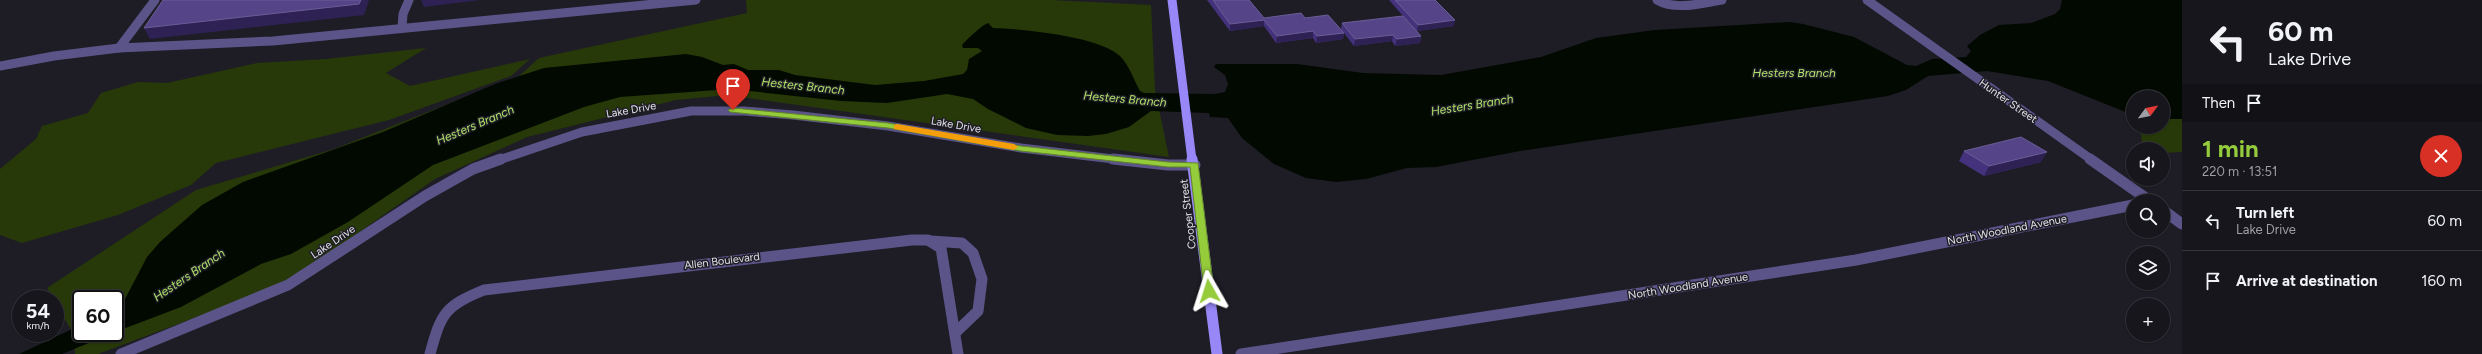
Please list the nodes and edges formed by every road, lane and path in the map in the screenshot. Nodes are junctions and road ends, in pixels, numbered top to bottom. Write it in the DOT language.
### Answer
graph roads {
  1 [pos="154,0"];
  2 [pos="409,0"];
  3 [pos="696,0"];
  4 [pos="1172,0"];
  5 [pos="1657,0"];
  6 [pos="1722,0"];
  7 [pos="1867,0"];
  8 [pos="402,28"];
  9 [pos="119,48"];
  10 [pos="0,66"];
  11 [pos="1195,165"];
  12 [pos="2140,194"];
  13 [pos="2126,206"];
  14 [pos="2170,215"];
  15 [pos="2182,224"];
  16 [pos="928,240"];
  17 [pos="955,333"];
  18 [pos="121,354"];
  19 [pos="430,354"];
  20 [pos="958,354"];
  21 [pos="1217,354"];
  22 [pos="1241,354"];
  1 -- 9 [label="street"];
  2 -- 8 [label="street"];
  3 -- 8 [label="street"];
  4 -- 11 [label="main road, Cooper Street"];
  5 -- 6 [label="street"];
  7 -- 12 [label="street, Hunter Street"];
  8 -- 9 [label="street"];
  9 -- 10 [label="street"];
  11 -- 18 [label="street, Lake Drive"];
  11 -- 21 [label="main road, Cooper Street"];
  13 -- 22 [label="street, North Woodland Avenue"];
  14 -- 15 [label="street"];
  16 -- 17 [label="street"];
  16 -- 17 [label="street, Allen Boulevard"];
  16 -- 19 [label="street, Allen Boulevard"];
  17 -- 20 [label="street"];
}
